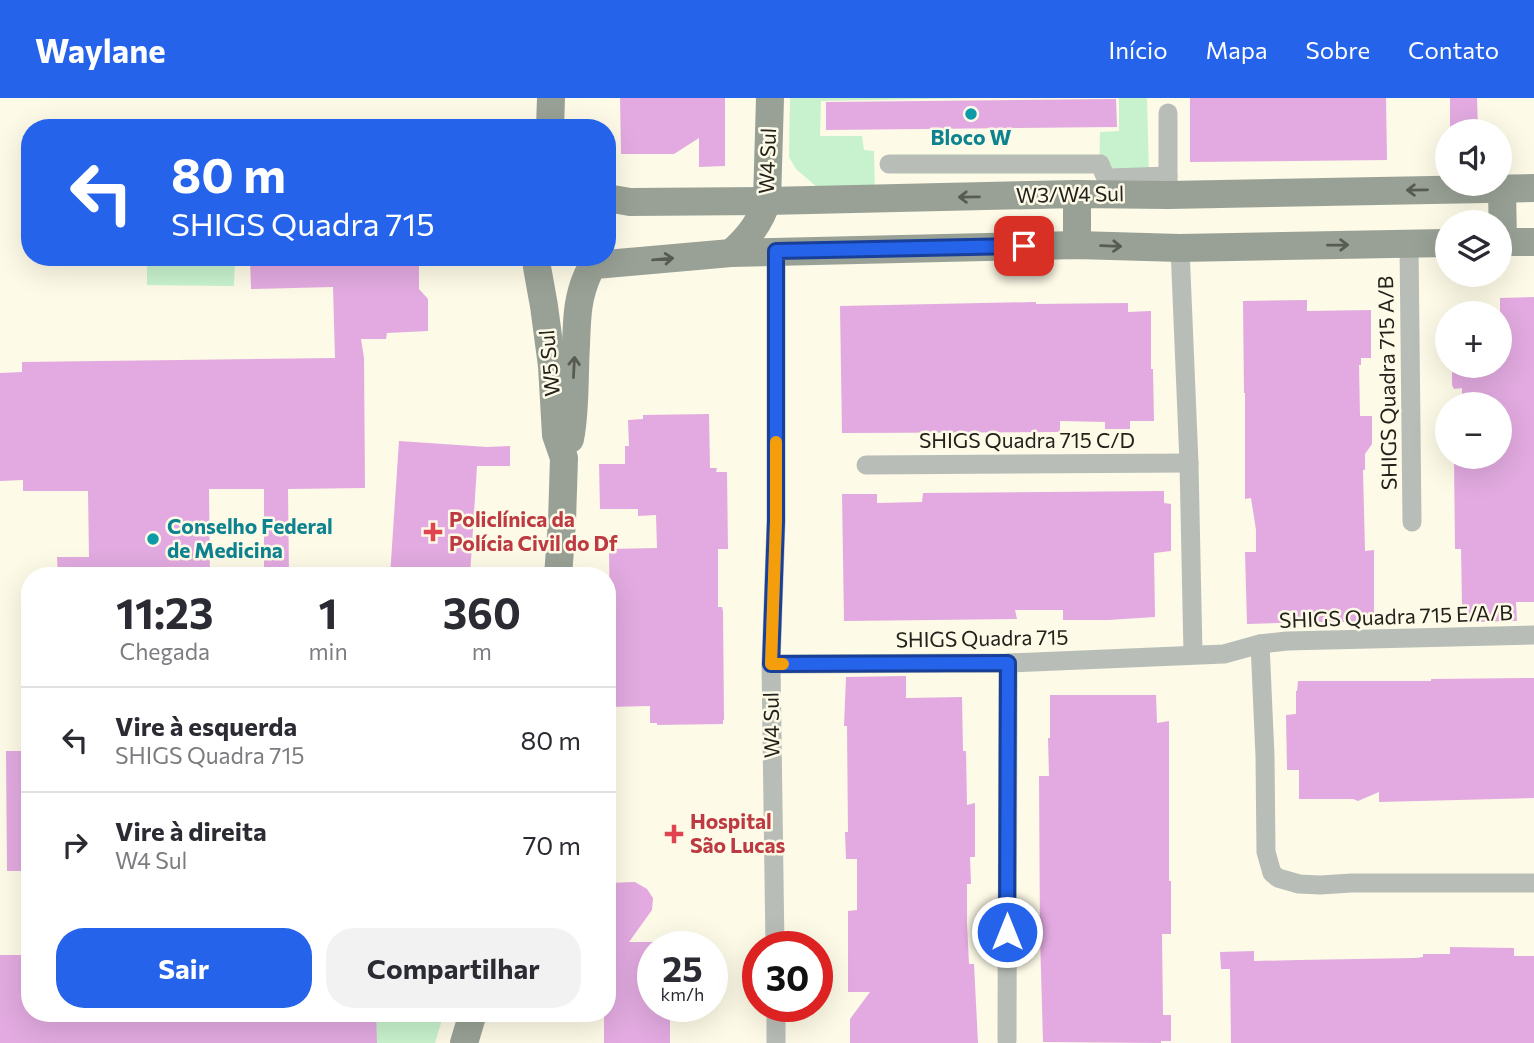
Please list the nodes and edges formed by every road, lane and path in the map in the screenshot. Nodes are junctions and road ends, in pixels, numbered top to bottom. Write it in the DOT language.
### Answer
graph roads {
  1 [pos="551,98"];
  2 [pos="770,98"];
  3 [pos="1168,113"];
  4 [pos="550,119"];
  5 [pos="769,149"];
  6 [pos="889,164"];
  7 [pos="1168,186"];
  8 [pos="1435,188"];
  9 [pos="1512,188"];
  10 [pos="1534,188"];
  11 [pos="1077,194"];
  12 [pos="616,200"];
  13 [pos="767,201"];
  14 [pos="811,201"];
  15 [pos="1512,242"];
  16 [pos="1534,242"];
  17 [pos="1435,243"];
  18 [pos="1409,244"];
  19 [pos="1077,245"];
  20 [pos="1180,248"];
  21 [pos="776,251"];
  22 [pos="731,253"];
  23 [pos="616,263"];
  24 [pos="535,266"];
  25 [pos="539,266"];
  26 [pos="593,266"];
  27 [pos="593,266"];
  28 [pos="564,458"];
  29 [pos="1189,463"];
  30 [pos="866,465"];
  31 [pos="1412,522"];
  32 [pos="559,567"];
  33 [pos="1534,635"];
  34 [pos="1260,644"];
  35 [pos="1194,654"];
  36 [pos="1008,663"];
  37 [pos="771,664"];
  38 [pos="1534,883"];
  39 [pos="775,931"];
  40 [pos="470,1022"];
  41 [pos="776,1022"];
  42 [pos="1007,1040"];
  43 [pos="464,1043"];
  44 [pos="776,1043"];
  1 -- 4 [label="main road"];
  2 -- 5 [label="main road, W4 Sul"];
  3 -- 7 [label="street"];
  5 -- 13 [label="main road, W4 Sul"];
  5 -- 14 [label="main road"];
  6 -- 7 [label="street"];
  8 -- 7 [label="main road, W3/W4 Sul, one-way"];
  7 -- 11 [label="main road, W3/W4 Sul"];
  9 -- 10 [label="main road, W3/W4 Sul"];
  11 -- 14 [label="main road, W3/W4 Sul, one-way"];
  11 -- 19 [label="main road"];
  12 -- 13 [label="main road, W3/W4 Sul"];
  13 -- 14 [label="main road, W3/W4 Sul"];
  13 -- 22 [label="main road, W4 Sul"];
  15 -- 16 [label="main road"];
  17 -- 18 [label="main road"];
  20 -- 18 [label="main road, one-way"];
  18 -- 31 [label="street, SHIGS Quadra 715 A/B"];
  19 -- 20 [label="main road, one-way"];
  19 -- 21 [label="main road"];
  20 -- 29 [label="street"];
  21 -- 22 [label="main road"];
  21 -- 37 [label="street, W4 Sul"];
  23 -- 22 [label="main road, one-way"];
  24 -- 28 [label="main road, W5 Sul"];
  25 -- 26 [label="main road"];
  28 -- 27 [label="main road, W5 Sul, one-way"];
  28 -- 32 [label="main road, W5 Sul"];
  29 -- 30 [label="street, SHIGS Quadra 715 C/D"];
  29 -- 35 [label="street"];
  33 -- 34 [label="street, SHIGS Quadra 715 E/A/B"];
  34 -- 35 [label="street, SHIGS Quadra 715"];
  34 -- 38 [label="street"];
  35 -- 36 [label="street, SHIGS Quadra 715"];
  36 -- 37 [label="street, SHIGS Quadra 715"];
  36 -- 42 [label="street"];
  37 -- 39 [label="street, W4 Sul"];
  40 -- 43 [label="main road"];
  41 -- 44 [label="street"];
}
